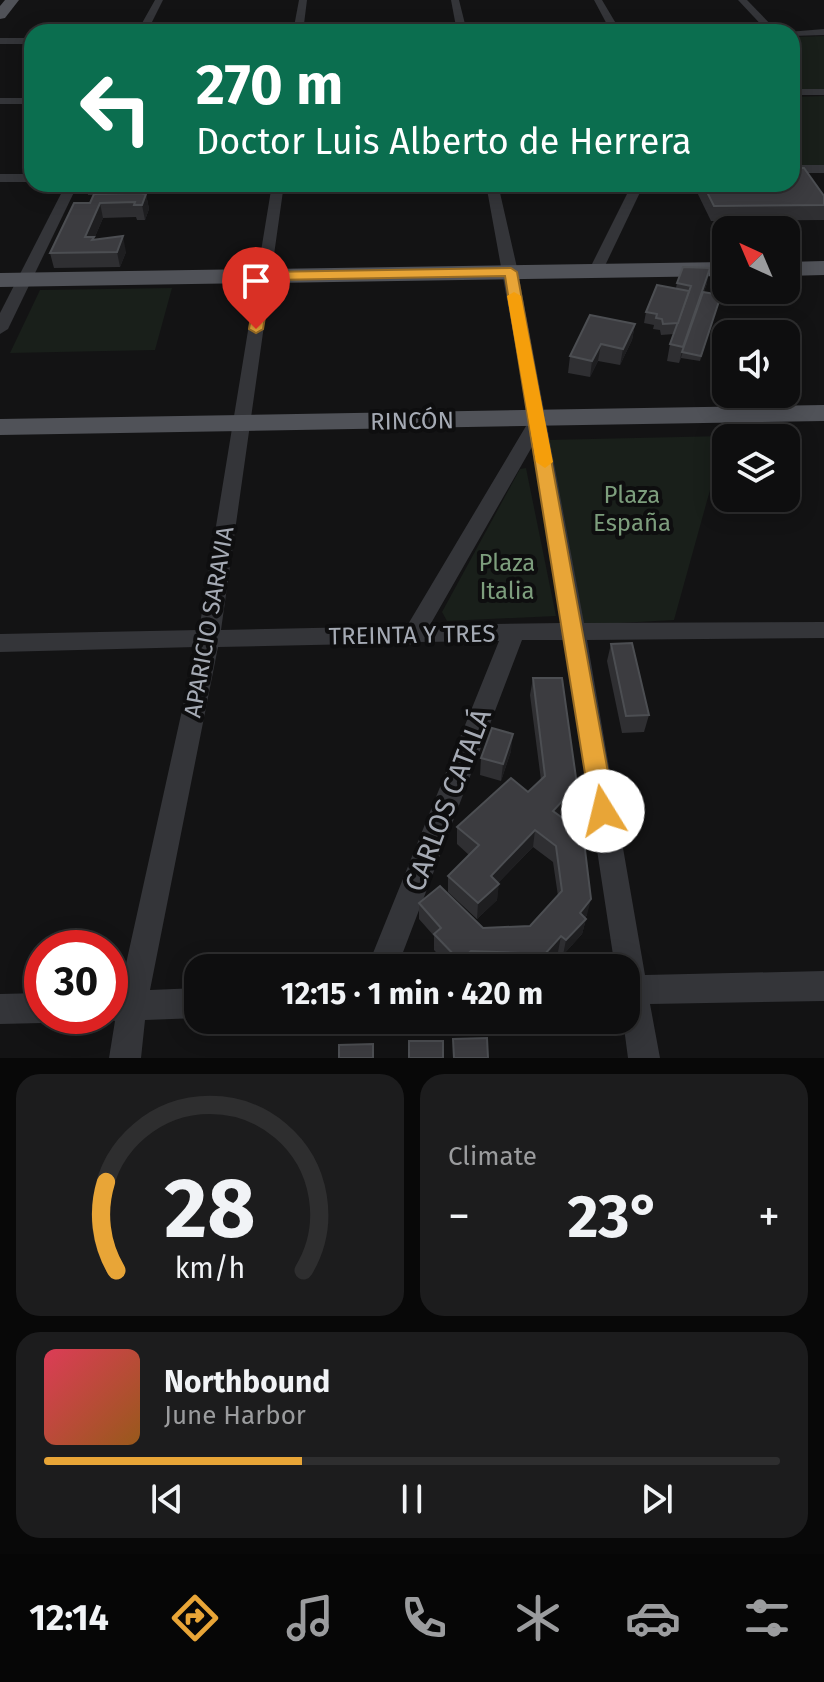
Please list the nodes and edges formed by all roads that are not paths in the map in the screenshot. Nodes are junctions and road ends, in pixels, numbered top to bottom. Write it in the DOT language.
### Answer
graph roads {
  1 [pos="12,0"];
  2 [pos="159,0"];
  3 [pos="303,0"];
  4 [pos="455,0"];
  5 [pos="598,0"];
  6 [pos="742,0"];
  7 [pos="0,15"];
  8 [pos="146,24"];
  9 [pos="299,24"];
  10 [pos="460,24"];
  11 [pos="612,24"];
  12 [pos="765,24"];
  13 [pos="824,32"];
  14 [pos="800,33"];
  15 [pos="0,41"];
  16 [pos="24,41"];
  17 [pos="800,92"];
  18 [pos="824,92"];
  19 [pos="0,101"];
  20 [pos="24,101"];
  21 [pos="800,169"];
  22 [pos="824,169"];
  23 [pos="0,178"];
  24 [pos="24,178"];
  25 [pos="68,192"];
  26 [pos="277,192"];
  27 [pos="494,192"];
  28 [pos="634,192"];
  29 [pos="824,268"];
  30 [pos="712,269"];
  31 [pos="800,269"];
  32 [pos="511,272"];
  33 [pos="595,272"];
  34 [pos="264,276"];
  35 [pos="0,280"];
  36 [pos="25,280"];
  37 [pos="0,329"];
  38 [pos="823,416"];
  39 [pos="538,420"];
  40 [pos="241,423"];
  41 [pos="0,427"];
  42 [pos="824,630"];
  43 [pos="514,632"];
  44 [pos="575,632"];
  45 [pos="412,637"];
  46 [pos="209,638"];
  47 [pos="0,643"];
  48 [pos="388,954"];
  49 [pos="624,954"];
  50 [pos="128,976"];
  51 [pos="824,986"];
  52 [pos="640,990"];
  53 [pos="184,1003"];
  54 [pos="128,1005"];
  55 [pos="24,1008"];
  56 [pos="0,1009"];
  57 [pos="123,1034"];
  58 [pos="639,1034"];
  59 [pos="125,1058"];
  60 [pos="644,1058"];
  1 -- 7 [label="main road"];
  2 -- 8 [label="street"];
  3 -- 9 [label="street"];
  4 -- 10 [label="street"];
  5 -- 11 [label="street"];
  6 -- 12 [label="street"];
  13 -- 14 [label="street"];
  15 -- 16 [label="street"];
  17 -- 18 [label="street"];
  19 -- 20 [label="street"];
  21 -- 22 [label="street"];
  23 -- 24 [label="street"];
  25 -- 36 [label="street"];
  26 -- 34 [label="street, APARICIO SARAVIA"];
  27 -- 32 [label="street"];
  28 -- 33 [label="street"];
  29 -- 31 [label="main road"];
  30 -- 33 [label="main road"];
  32 -- 33 [label="main road"];
  32 -- 34 [label="main road"];
  32 -- 39 [label="street"];
  34 -- 36 [label="main road"];
  34 -- 40 [label="street, APARICIO SARAVIA"];
  35 -- 36 [label="main road"];
  36 -- 37 [label="street"];
  38 -- 39 [label="main road, RINCÓN"];
  39 -- 40 [label="main road, RINCÓN"];
  39 -- 44 [label="street"];
  39 -- 45 [label="street"];
  40 -- 41 [label="main road, RINCÓN"];
  40 -- 46 [label="street, APARICIO SARAVIA"];
  42 -- 44 [label="street, TREINTA Y TRES"];
  43 -- 44 [label="street, TREINTA Y TRES"];
  43 -- 45 [label="street, TREINTA Y TRES"];
  43 -- 48 [label="street, CARLOS CATALÁ"];
  44 -- 49 [label="street"];
  45 -- 46 [label="street, TREINTA Y TRES"];
  46 -- 47 [label="street, TREINTA Y TRES"];
  46 -- 50 [label="street, APARICIO SARAVIA"];
  51 -- 52 [label="street"];
  53 -- 54 [label="street"];
  55 -- 56 [label="street"];
  57 -- 59 [label="street, APARICIO SARAVIA"];
  58 -- 60 [label="street"];
}
